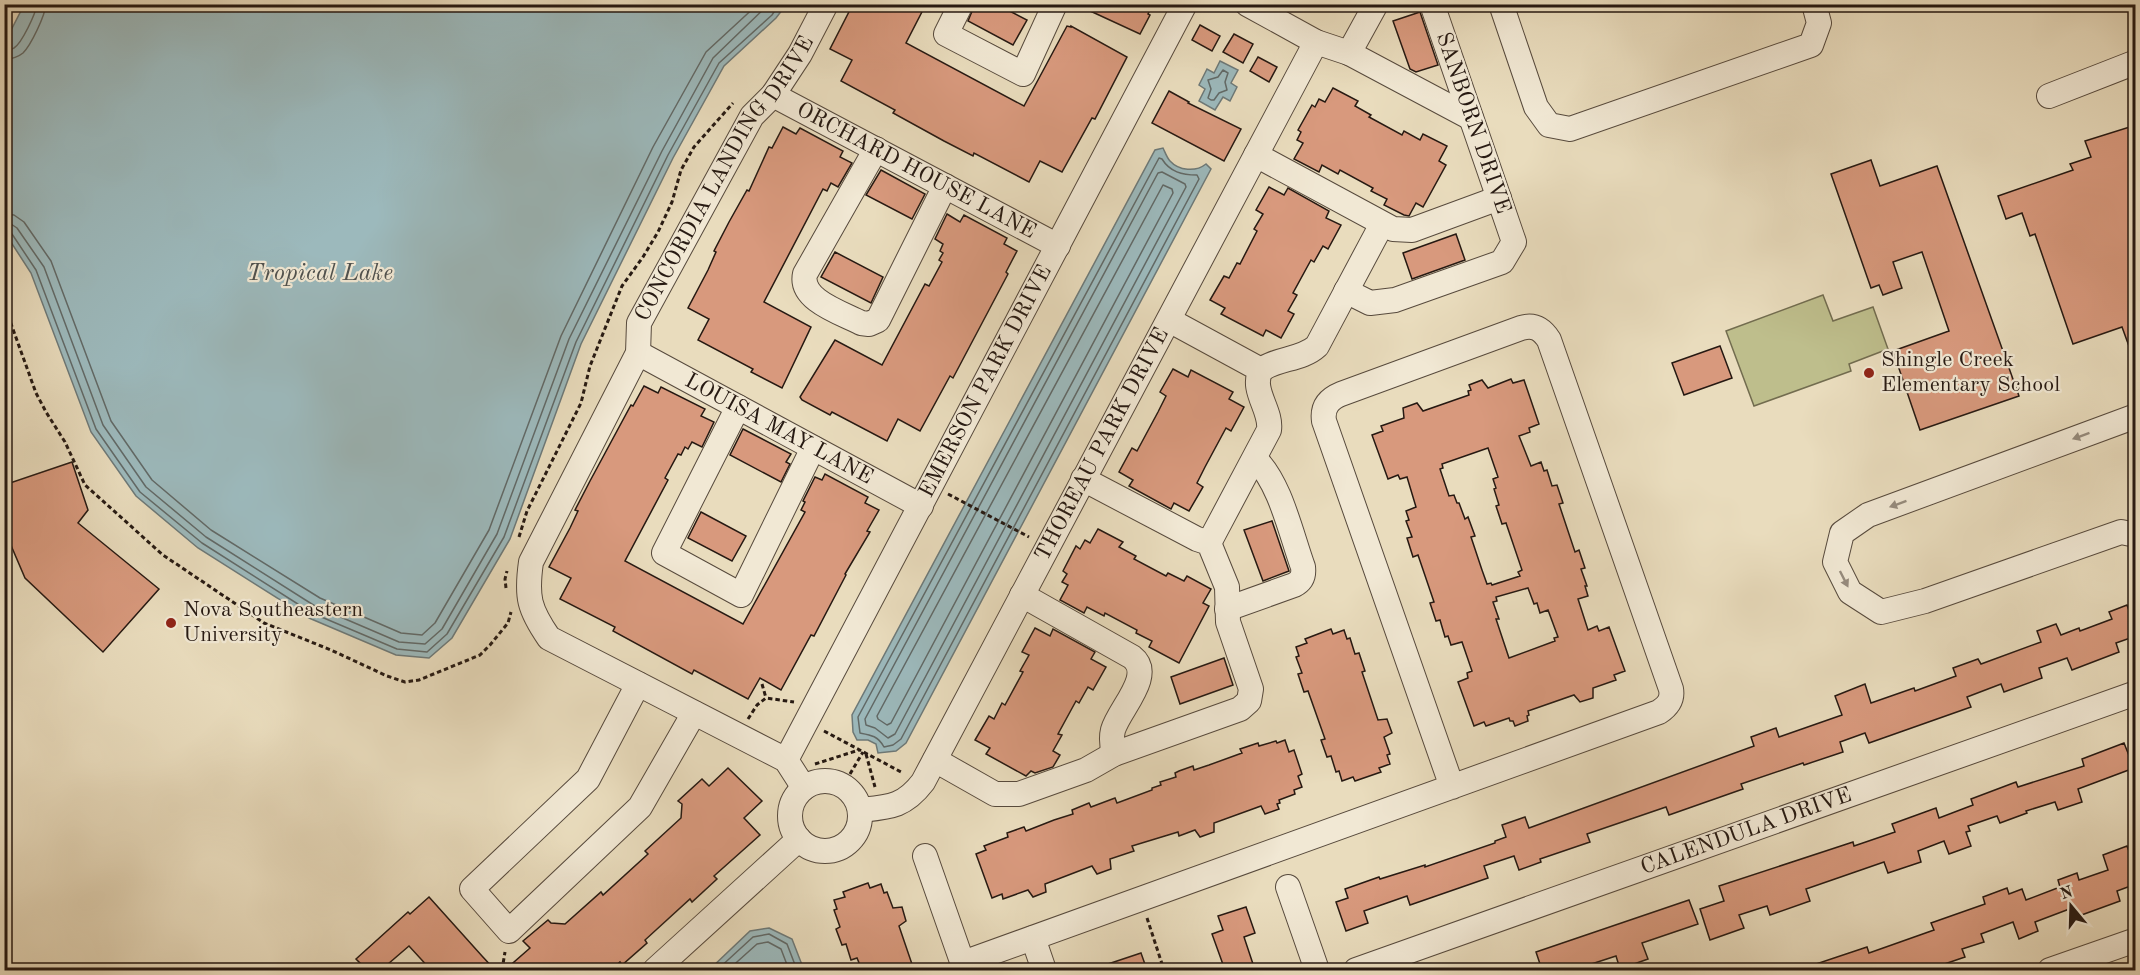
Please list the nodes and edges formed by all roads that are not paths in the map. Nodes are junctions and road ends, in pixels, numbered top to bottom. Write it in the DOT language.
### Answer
graph roads {
  1 [pos="826,4"];
  2 [pos="961,4"];
  3 [pos="1054,4"];
  4 [pos="1185,4"];
  5 [pos="1247,4"];
  6 [pos="1376,4"];
  7 [pos="1432,4"];
  8 [pos="1501,4"];
  9 [pos="1814,4"];
  10 [pos="1316,42"];
  11 [pos="1349,54"];
  12 [pos="2136,62"];
  13 [pos="773,95"];
  14 [pos="2049,96"];
  15 [pos="1471,118"];
  16 [pos="876,149"];
  17 [pos="1256,155"];
  18 [pos="945,186"];
  19 [pos="1499,198"];
  20 [pos="1382,224"];
  21 [pos="1058,246"];
  22 [pos="1346,291"];
  23 [pos="1169,320"];
  24 [pos="638,353"];
  25 [pos="1261,370"];
  26 [pos="738,407"];
  27 [pos="2136,416"];
  28 [pos="813,448"];
  29 [pos="1255,459"];
  30 [pos="1083,479"];
  31 [pos="921,506"];
  32 [pos="2136,535"];
  33 [pos="1209,543"];
  34 [pos="1022,595"];
  35 [pos="1227,609"];
  36 [pos="638,684"];
  37 [pos="2136,693"];
  38 [pos="694,713"];
  39 [pos="1114,754"];
  40 [pos="786,760"];
  41 [pos="935,760"];
  42 [pos="1452,787"];
  43 [pos="804,788"];
  44 [pos="869,802"];
  45 [pos="799,839"];
  46 [pos="926,856"];
  47 [pos="1288,887"];
  48 [pos="1033,938"];
  49 [pos="2136,940"];
  50 [pos="964,967"];
  51 [pos="656,970"];
  52 [pos="1044,970"];
  53 [pos="1317,970"];
  54 [pos="1356,970"];
  55 [pos="2050,970"];
  1 -- 13 [label="street, CONCORDIA LANDING DRIVE"];
  2 -- 3 [label="street"];
  4 -- 21 [label="street, EMERSON PARK DRIVE"];
  5 -- 10 [label="street"];
  6 -- 11 [label="street"];
  7 -- 15 [label="street, SANBORN DRIVE"];
  8 -- 9 [label="street"];
  10 -- 11 [label="street"];
  10 -- 17 [label="street, THOREAU PARK DRIVE"];
  11 -- 15 [label="street"];
  12 -- 14 [label="street"];
  13 -- 16 [label="street, ORCHARD HOUSE LANE"];
  13 -- 24 [label="street, CONCORDIA LANDING DRIVE"];
  15 -- 19 [label="street, SANBORN DRIVE"];
  16 -- 18 [label="street, ORCHARD HOUSE LANE"];
  16 -- 18 [label="street"];
  17 -- 20 [label="street"];
  17 -- 23 [label="street, THOREAU PARK DRIVE"];
  18 -- 21 [label="street, ORCHARD HOUSE LANE"];
  19 -- 20 [label="street"];
  19 -- 22 [label="street, SANBORN DRIVE"];
  20 -- 22 [label="street"];
  21 -- 31 [label="street, EMERSON PARK DRIVE"];
  22 -- 25 [label="street"];
  23 -- 25 [label="street"];
  23 -- 30 [label="street, THOREAU PARK DRIVE"];
  24 -- 26 [label="street, LOUISA MAY LANE"];
  24 -- 36 [label="street, CONCORDIA LANDING DRIVE"];
  25 -- 29 [label="street"];
  26 -- 28 [label="street, LOUISA MAY LANE"];
  26 -- 28 [label="street"];
  27 -- 32 [label="street, one-way"];
  28 -- 31 [label="street, LOUISA MAY LANE"];
  29 -- 33 [label="street"];
  29 -- 35 [label="street"];
  30 -- 33 [label="street"];
  30 -- 34 [label="street, THOREAU PARK DRIVE"];
  31 -- 40 [label="street, EMERSON PARK DRIVE"];
  33 -- 35 [label="street"];
  34 -- 39 [label="street"];
  34 -- 41 [label="street, THOREAU PARK DRIVE"];
  35 -- 39 [label="street"];
  36 -- 38 [label="street, CONCORDIA LANDING DRIVE"];
  36 -- 38 [label="street"];
  37 -- 54 [label="street, CALENDULA DRIVE"];
  38 -- 40 [label="street, CONCORDIA LANDING DRIVE"];
  39 -- 41 [label="street"];
  40 -- 43 [label="street"];
  41 -- 44 [label="street, THOREAU PARK DRIVE"];
  42 -- 42 [label="street"];
  42 -- 48 [label="street"];
  43 -- 44 [label="street"];
  43 -- 45 [label="street"];
  44 -- 45 [label="street"];
  45 -- 51 [label="street"];
  46 -- 50 [label="street"];
  47 -- 53 [label="street"];
  48 -- 50 [label="street"];
  48 -- 52 [label="street"];
  49 -- 55 [label="street"];
}
